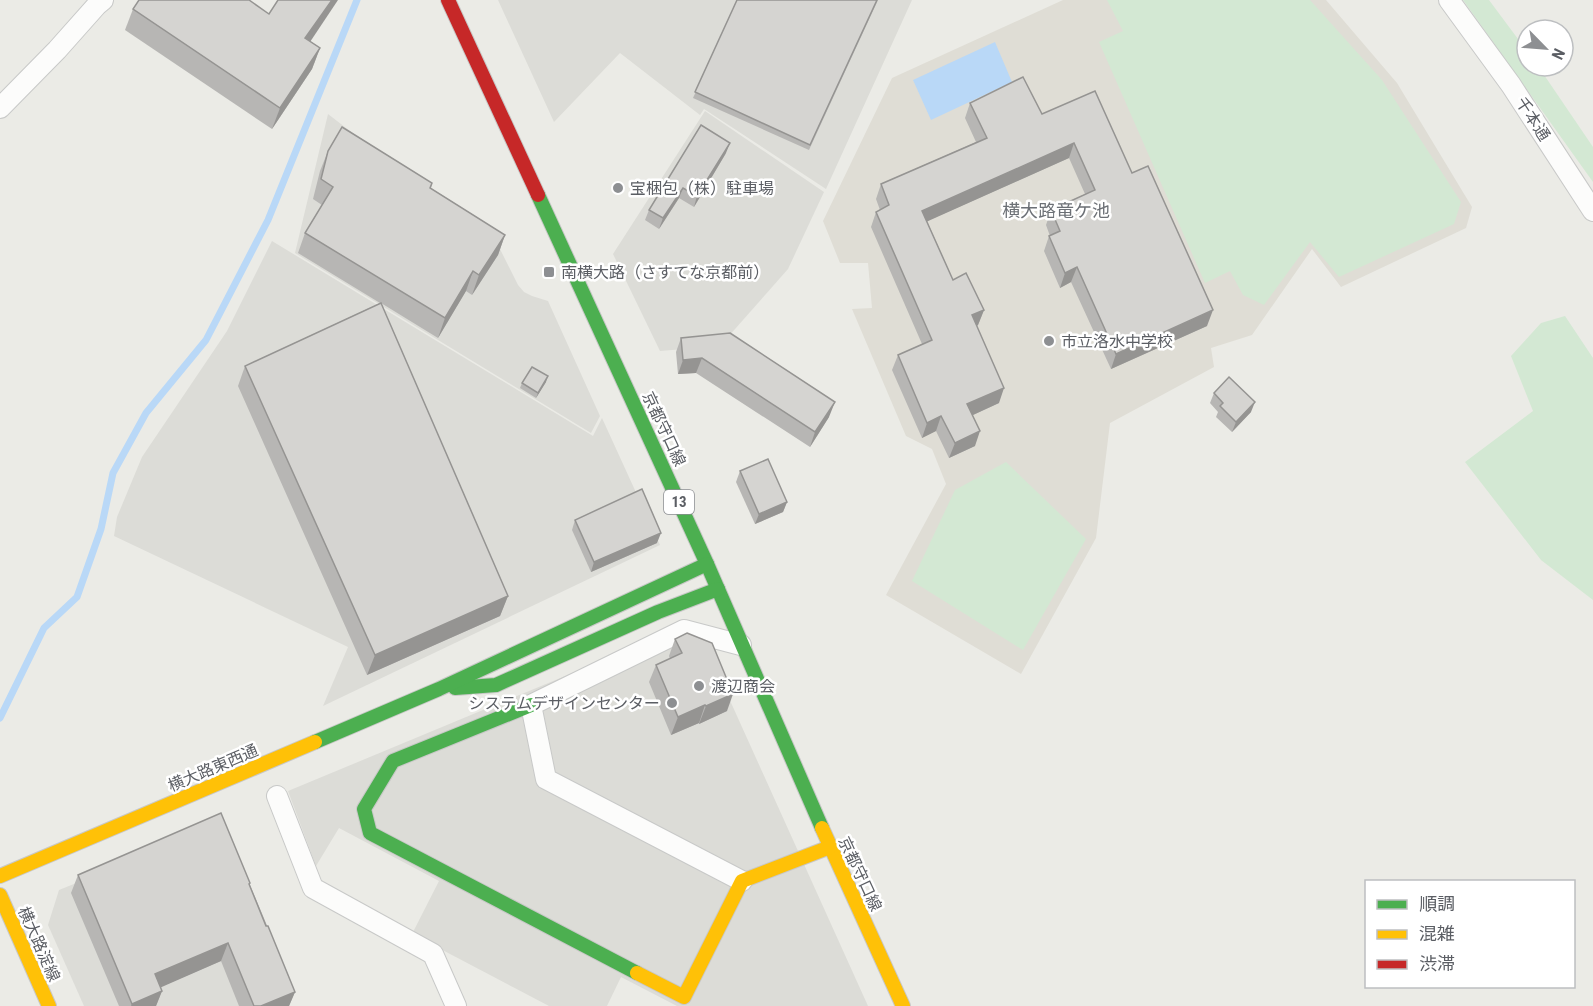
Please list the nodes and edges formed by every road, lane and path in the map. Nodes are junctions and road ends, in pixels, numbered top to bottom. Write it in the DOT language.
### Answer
graph roads {
  1 [pos="103,0"];
  2 [pos="448,0"];
  3 [pos="1449,0"];
  4 [pos="0,108"];
  5 [pos="1593,211"];
  6 [pos="707,564"];
  7 [pos="718,588"];
  8 [pos="741,645"];
  9 [pos="439,689"];
  10 [pos="531,705"];
  11 [pos="278,796"];
  12 [pos="830,847"];
  13 [pos="0,876"];
  14 [pos="742,880"];
  15 [pos="0,895"];
  16 [pos="49,1006"];
  17 [pos="456,1006"];
  18 [pos="903,1006"];
  1 -- 4 [label="street"];
  2 -- 6 [label="street, 京都守口線 / 13"];
  3 -- 5 [label="street, 千本通"];
  6 -- 7 [label="street, 京都守口線 / 13"];
  6 -- 9 [label="street, 横大路東西通"];
  7 -- 8 [label="street, 京都守口線 / 13"];
  7 -- 9 [label="street, 横大路東西通"];
  8 -- 10 [label="street"];
  8 -- 12 [label="street, 京都守口線 / 13"];
  9 -- 13 [label="street, 横大路東西通"];
  10 -- 14 [label="street"];
  10 -- 14 [label="street"];
  11 -- 17 [label="street"];
  12 -- 14 [label="street"];
  12 -- 18 [label="street, 京都守口線 / 13"];
  15 -- 16 [label="street, 横大路淀線"];
}
